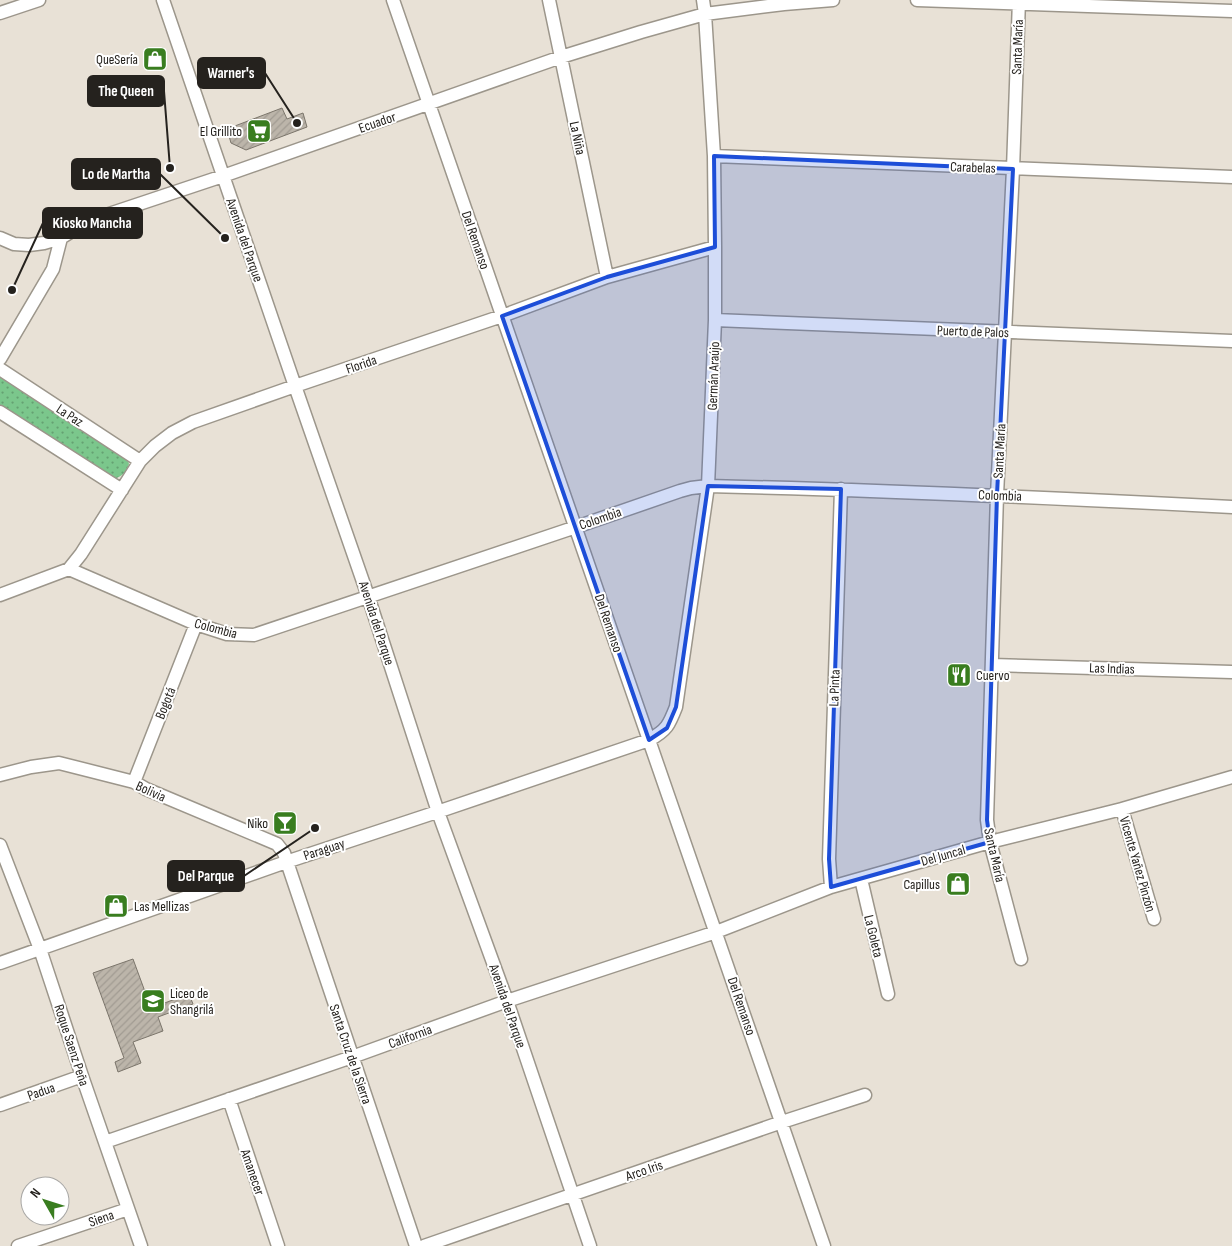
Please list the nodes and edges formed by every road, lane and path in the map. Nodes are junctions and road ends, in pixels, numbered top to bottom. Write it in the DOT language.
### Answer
graph roads {
  1 [pos="39,0"];
  2 [pos="163,0"];
  3 [pos="394,0"];
  4 [pos="550,0"];
  5 [pos="703,0"];
  6 [pos="833,0"];
  7 [pos="917,0"];
  8 [pos="1019,2"];
  9 [pos="1232,11"];
  10 [pos="0,14"];
  11 [pos="705,14"];
  12 [pos="561,57"];
  13 [pos="429,104"];
  14 [pos="714,156"];
  15 [pos="1013,168"];
  16 [pos="223,176"];
  17 [pos="1232,177"];
  18 [pos="0,238"];
  19 [pos="61,238"];
  20 [pos="716,247"];
  21 [pos="607,276"];
  22 [pos="502,316"];
  23 [pos="715,320"];
  24 [pos="1006,332"];
  25 [pos="1232,342"];
  26 [pos="0,359"];
  27 [pos="0,369"];
  28 [pos="295,386"];
  29 [pos="0,412"];
  30 [pos="140,460"];
  31 [pos="708,486"];
  32 [pos="841,489"];
  33 [pos="122,490"];
  34 [pos="997,495"];
  35 [pos="1232,507"];
  36 [pos="576,527"];
  37 [pos="69,569"];
  38 [pos="0,595"];
  39 [pos="368,596"];
  40 [pos="196,624"];
  41 [pos="992,665"];
  42 [pos="1232,672"];
  43 [pos="649,740"];
  44 [pos="0,775"];
  45 [pos="1232,777"];
  46 [pos="134,782"];
  47 [pos="1122,809"];
  48 [pos="438,812"];
  49 [pos="990,842"];
  50 [pos="0,845"];
  51 [pos="286,862"];
  52 [pos="861,879"];
  53 [pos="831,887"];
  54 [pos="1154,919"];
  55 [pos="716,932"];
  56 [pos="40,949"];
  57 [pos="1021,959"];
  58 [pos="0,962"];
  59 [pos="888,994"];
  60 [pos="506,1000"];
  61 [pos="352,1057"];
  62 [pos="82,1076"];
  63 [pos="865,1095"];
  64 [pos="228,1099"];
  65 [pos="0,1104"];
  66 [pos="782,1122"];
  67 [pos="105,1142"];
  68 [pos="572,1195"];
  69 [pos="128,1209"];
  70 [pos="18,1246"];
  71 [pos="141,1246"];
  72 [pos="278,1246"];
  73 [pos="416,1246"];
  74 [pos="424,1246"];
  75 [pos="590,1246"];
  76 [pos="824,1246"];
  1 -- 10 [label="street"];
  2 -- 16 [label="street, Avenida del Parque"];
  3 -- 13 [label="street, Del Remanso"];
  4 -- 12 [label="street, La Niña"];
  5 -- 11 [label="street, Germán Araújo"];
  6 -- 11 [label="street, Ecuador"];
  7 -- 8 [label="street"];
  8 -- 9 [label="street"];
  8 -- 15 [label="street, Santa María"];
  11 -- 12 [label="street, Ecuador"];
  11 -- 14 [label="street, Germán Araújo"];
  12 -- 13 [label="street, Ecuador"];
  12 -- 21 [label="street, La Niña"];
  13 -- 16 [label="street, Ecuador"];
  13 -- 22 [label="street, Del Remanso"];
  14 -- 15 [label="street, Carabelas"];
  14 -- 20 [label="street, Germán Araújo"];
  15 -- 17 [label="street, Carabelas"];
  15 -- 24 [label="street, Santa María"];
  16 -- 19 [label="street, Ecuador"];
  16 -- 28 [label="street, Avenida del Parque"];
  18 -- 19 [label="street, Ecuador"];
  19 -- 26 [label="street"];
  20 -- 21 [label="street, Florida"];
  20 -- 23 [label="street, Germán Araújo"];
  21 -- 22 [label="street, Florida"];
  22 -- 28 [label="street, Florida"];
  22 -- 36 [label="street, Del Remanso"];
  23 -- 24 [label="street, Puerto de Palos"];
  23 -- 31 [label="street, Germán Araújo"];
  24 -- 25 [label="street, Puerto de Palos"];
  24 -- 34 [label="street, Santa María"];
  27 -- 30 [label="street, La Paz"];
  28 -- 30 [label="street, Florida"];
  28 -- 39 [label="street, Avenida del Parque"];
  29 -- 33 [label="street"];
  30 -- 33 [label="street, Florida"];
  31 -- 32 [label="street, Colombia"];
  31 -- 36 [label="street, Colombia"];
  31 -- 43 [label="street, Germán Araújo"];
  32 -- 34 [label="street, Colombia"];
  32 -- 53 [label="street, La Pinta"];
  33 -- 37 [label="street, Florida"];
  34 -- 35 [label="street, Colombia"];
  34 -- 41 [label="street, Santa María"];
  36 -- 39 [label="street, Colombia"];
  36 -- 43 [label="street, Del Remanso"];
  37 -- 38 [label="street"];
  37 -- 40 [label="street, Colombia"];
  39 -- 40 [label="street, Colombia"];
  39 -- 48 [label="street, Avenida del Parque"];
  40 -- 46 [label="street, Bogotá"];
  41 -- 42 [label="street, Las Indias"];
  41 -- 49 [label="street, Santa María"];
  43 -- 48 [label="street, Paraguay"];
  43 -- 55 [label="street, Del Remanso"];
  44 -- 46 [label="street, Bolivia"];
  45 -- 47 [label="street, Del Juncal"];
  46 -- 51 [label="street, Bolivia"];
  47 -- 49 [label="street, Del Juncal"];
  47 -- 54 [label="street, Vicente Yañez Pinzón"];
  48 -- 51 [label="street, Paraguay"];
  48 -- 60 [label="street, Avenida del Parque"];
  49 -- 52 [label="street, Del Juncal"];
  49 -- 57 [label="street, Santa María"];
  50 -- 56 [label="street, Roque Saenz Peña"];
  51 -- 56 [label="street, Paraguay"];
  51 -- 61 [label="street, Santa Cruz de la Sierra"];
  52 -- 53 [label="street, Del Juncal"];
  52 -- 59 [label="street, La Goleta"];
  53 -- 55 [label="street, Del Juncal"];
  55 -- 60 [label="street, California"];
  55 -- 66 [label="street, Del Remanso"];
  56 -- 58 [label="street, Paraguay"];
  56 -- 62 [label="street, Roque Saenz Peña"];
  60 -- 61 [label="street, California"];
  60 -- 68 [label="street, Avenida del Parque"];
  61 -- 64 [label="street, California"];
  61 -- 73 [label="street, Santa Cruz de la Sierra"];
  62 -- 65 [label="street, Padua"];
  62 -- 67 [label="street, Roque Saenz Peña"];
  63 -- 66 [label="street, Arco Iris"];
  64 -- 67 [label="street, California"];
  64 -- 72 [label="street, Amanecer"];
  66 -- 68 [label="street, Arco Iris"];
  66 -- 76 [label="street, Del Remanso"];
  67 -- 69 [label="street, Roque Saenz Peña"];
  68 -- 74 [label="street, Arco Iris"];
  68 -- 75 [label="street, Avenida del Parque"];
  69 -- 70 [label="street, Siena"];
  69 -- 71 [label="street, Roque Saenz Peña"];
}
